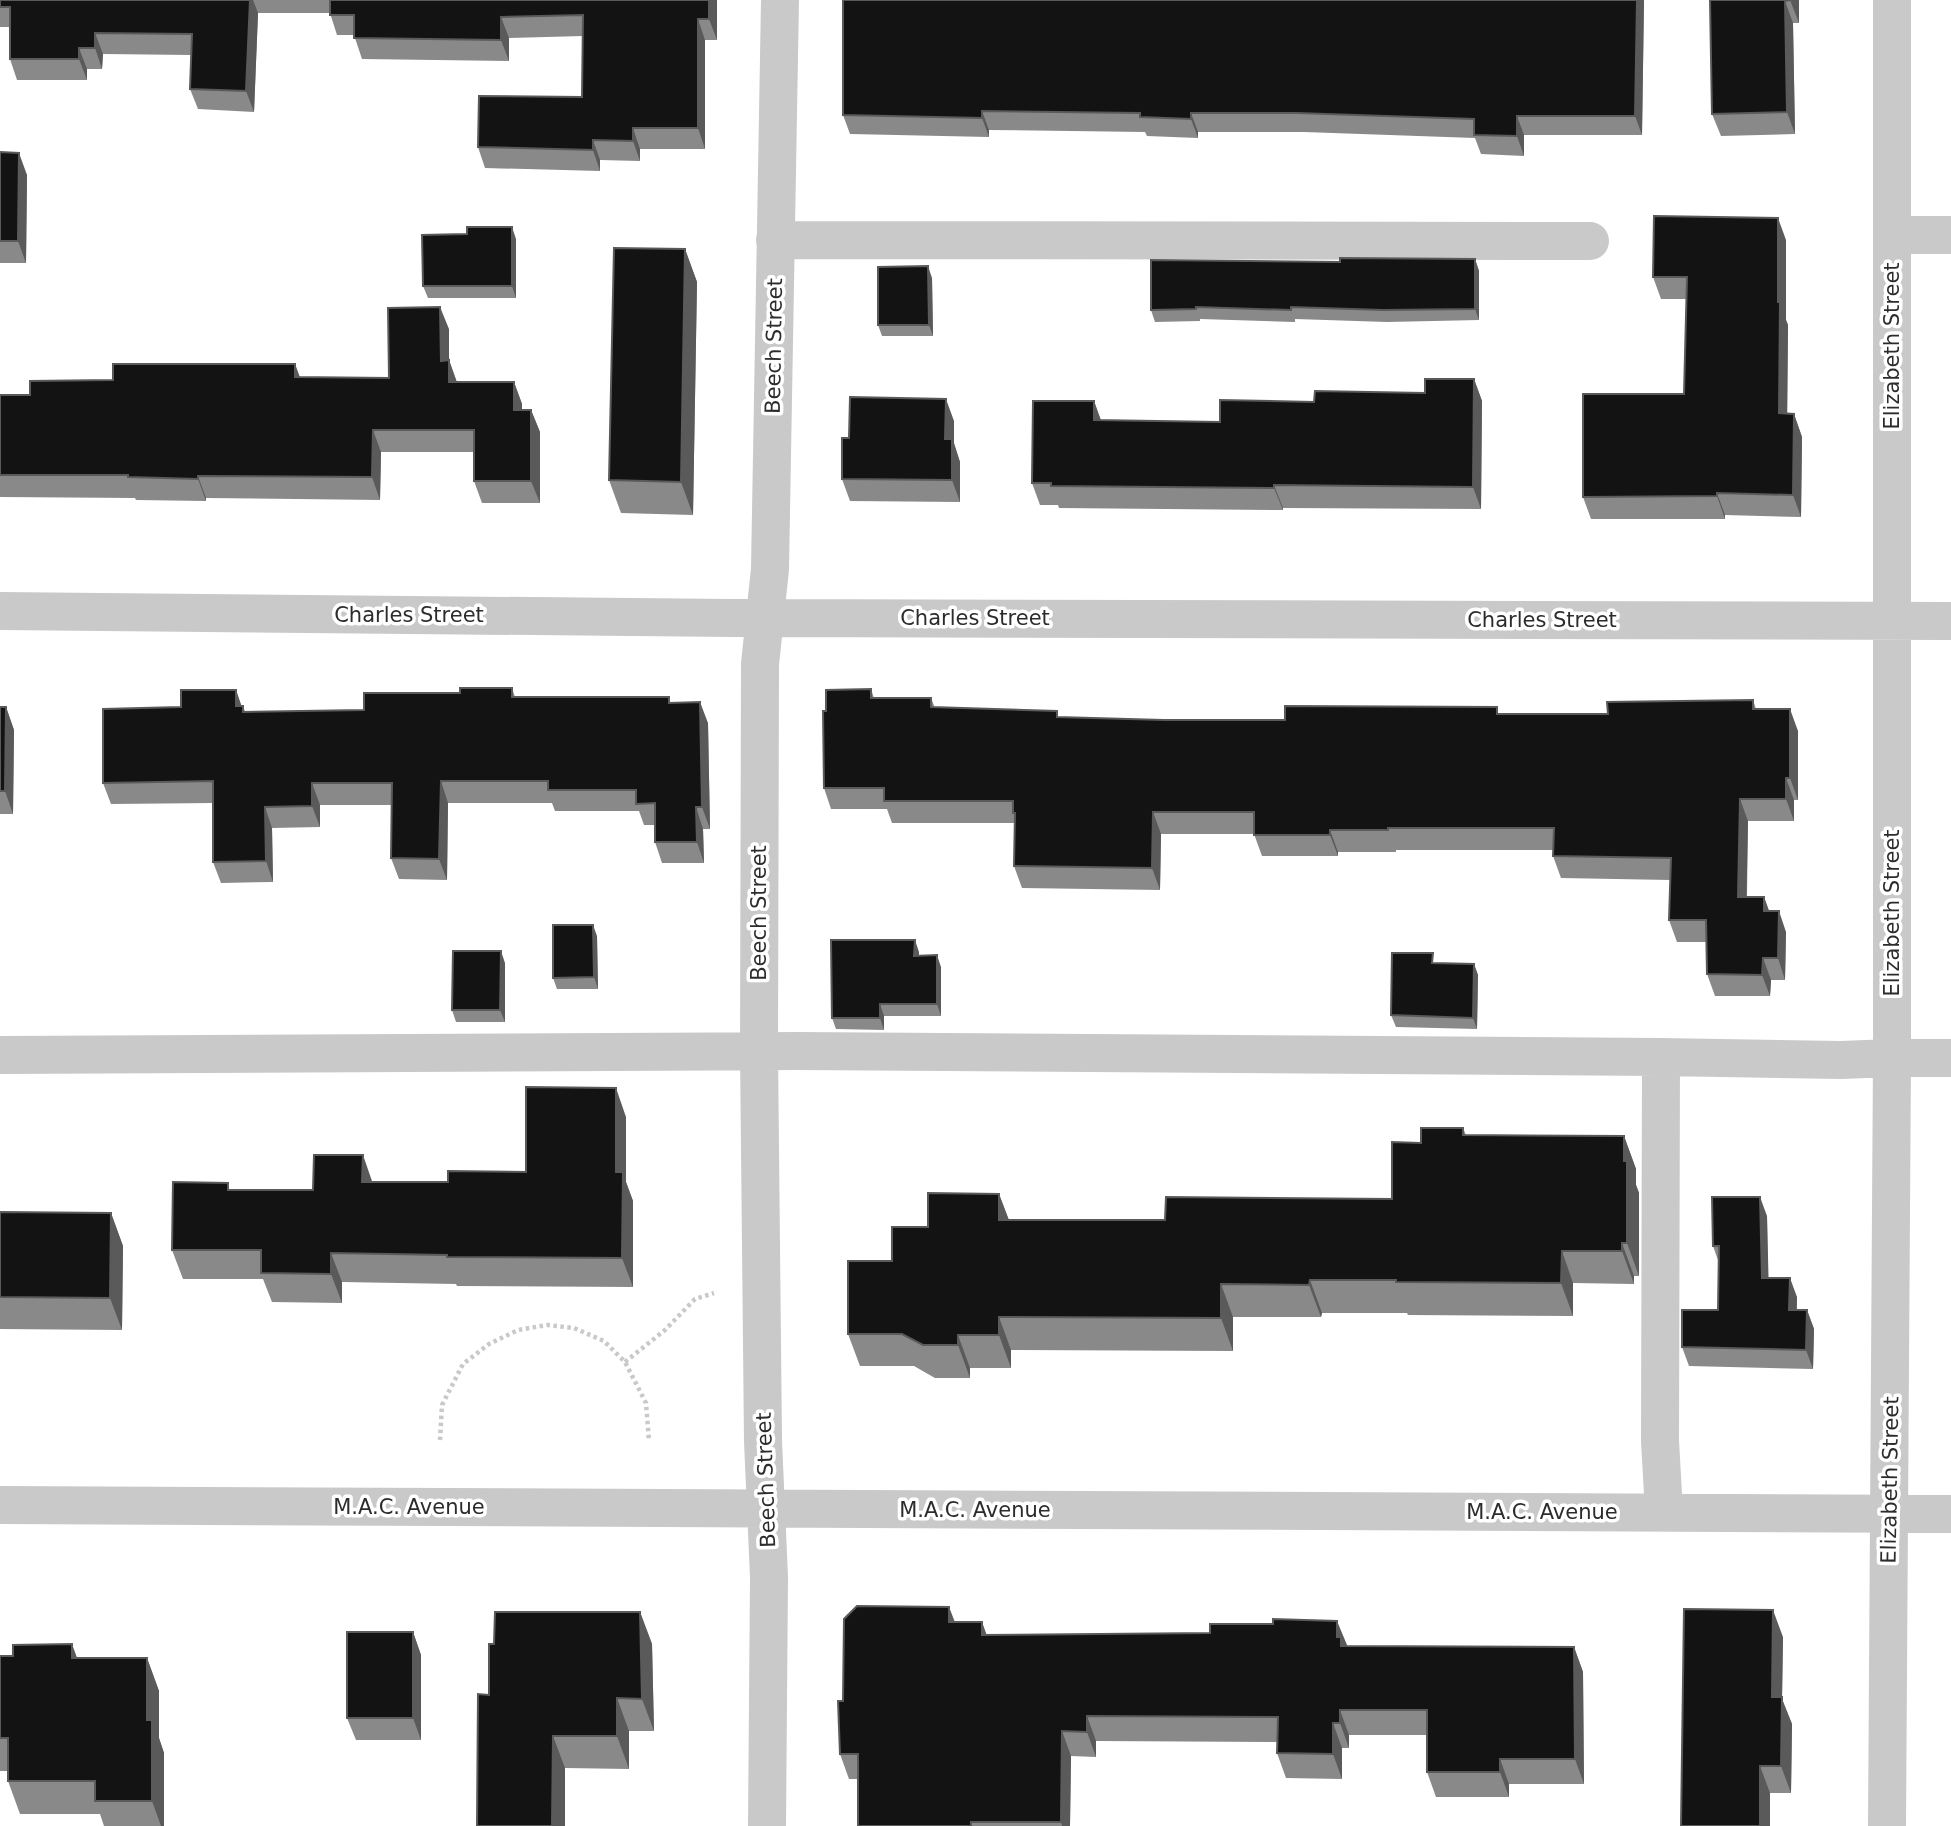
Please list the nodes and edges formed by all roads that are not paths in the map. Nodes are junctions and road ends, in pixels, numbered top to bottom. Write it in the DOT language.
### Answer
graph roads {
  1 [pos="780,0"];
  2 [pos="1892,0"];
  3 [pos="1892,235"];
  4 [pos="1951,235"];
  5 [pos="775,240"];
  6 [pos="1590,242"];
  7 [pos="0,611"];
  8 [pos="765,618"];
  9 [pos="1892,621"];
  10 [pos="1951,621"];
  11 [pos="759,1051"];
  12 [pos="0,1055"];
  13 [pos="1661,1057"];
  14 [pos="1892,1058"];
  15 [pos="1951,1058"];
  16 [pos="0,1505"];
  17 [pos="767,1509"];
  18 [pos="1664,1512"];
  19 [pos="1890,1514"];
  20 [pos="1951,1514"];
  21 [pos="768,1826"];
  22 [pos="1887,1826"];
  1 -- 5 [label="street, Beech Street"];
  2 -- 3 [label="street, Elizabeth Street"];
  3 -- 4 [label="street"];
  3 -- 9 [label="street, Elizabeth Street"];
  5 -- 6 [label="street"];
  5 -- 8 [label="street, Beech Street"];
  7 -- 8 [label="street, Charles Street"];
  8 -- 9 [label="street, Charles Street"];
  8 -- 11 [label="street, Beech Street"];
  9 -- 10 [label="street, Charles Street"];
  9 -- 14 [label="street, Elizabeth Street"];
  11 -- 12 [label="street"];
  11 -- 13 [label="street"];
  11 -- 17 [label="street, Beech Street"];
  13 -- 14 [label="street"];
  13 -- 18 [label="street"];
  14 -- 15 [label="street"];
  14 -- 19 [label="street, Elizabeth Street"];
  16 -- 17 [label="street, M.A.C. Avenue"];
  17 -- 18 [label="street, M.A.C. Avenue"];
  17 -- 21 [label="street, Beech Street"];
  18 -- 19 [label="street, M.A.C. Avenue"];
  19 -- 20 [label="street, M.A.C. Avenue"];
  19 -- 22 [label="street, Elizabeth Street"];
}
